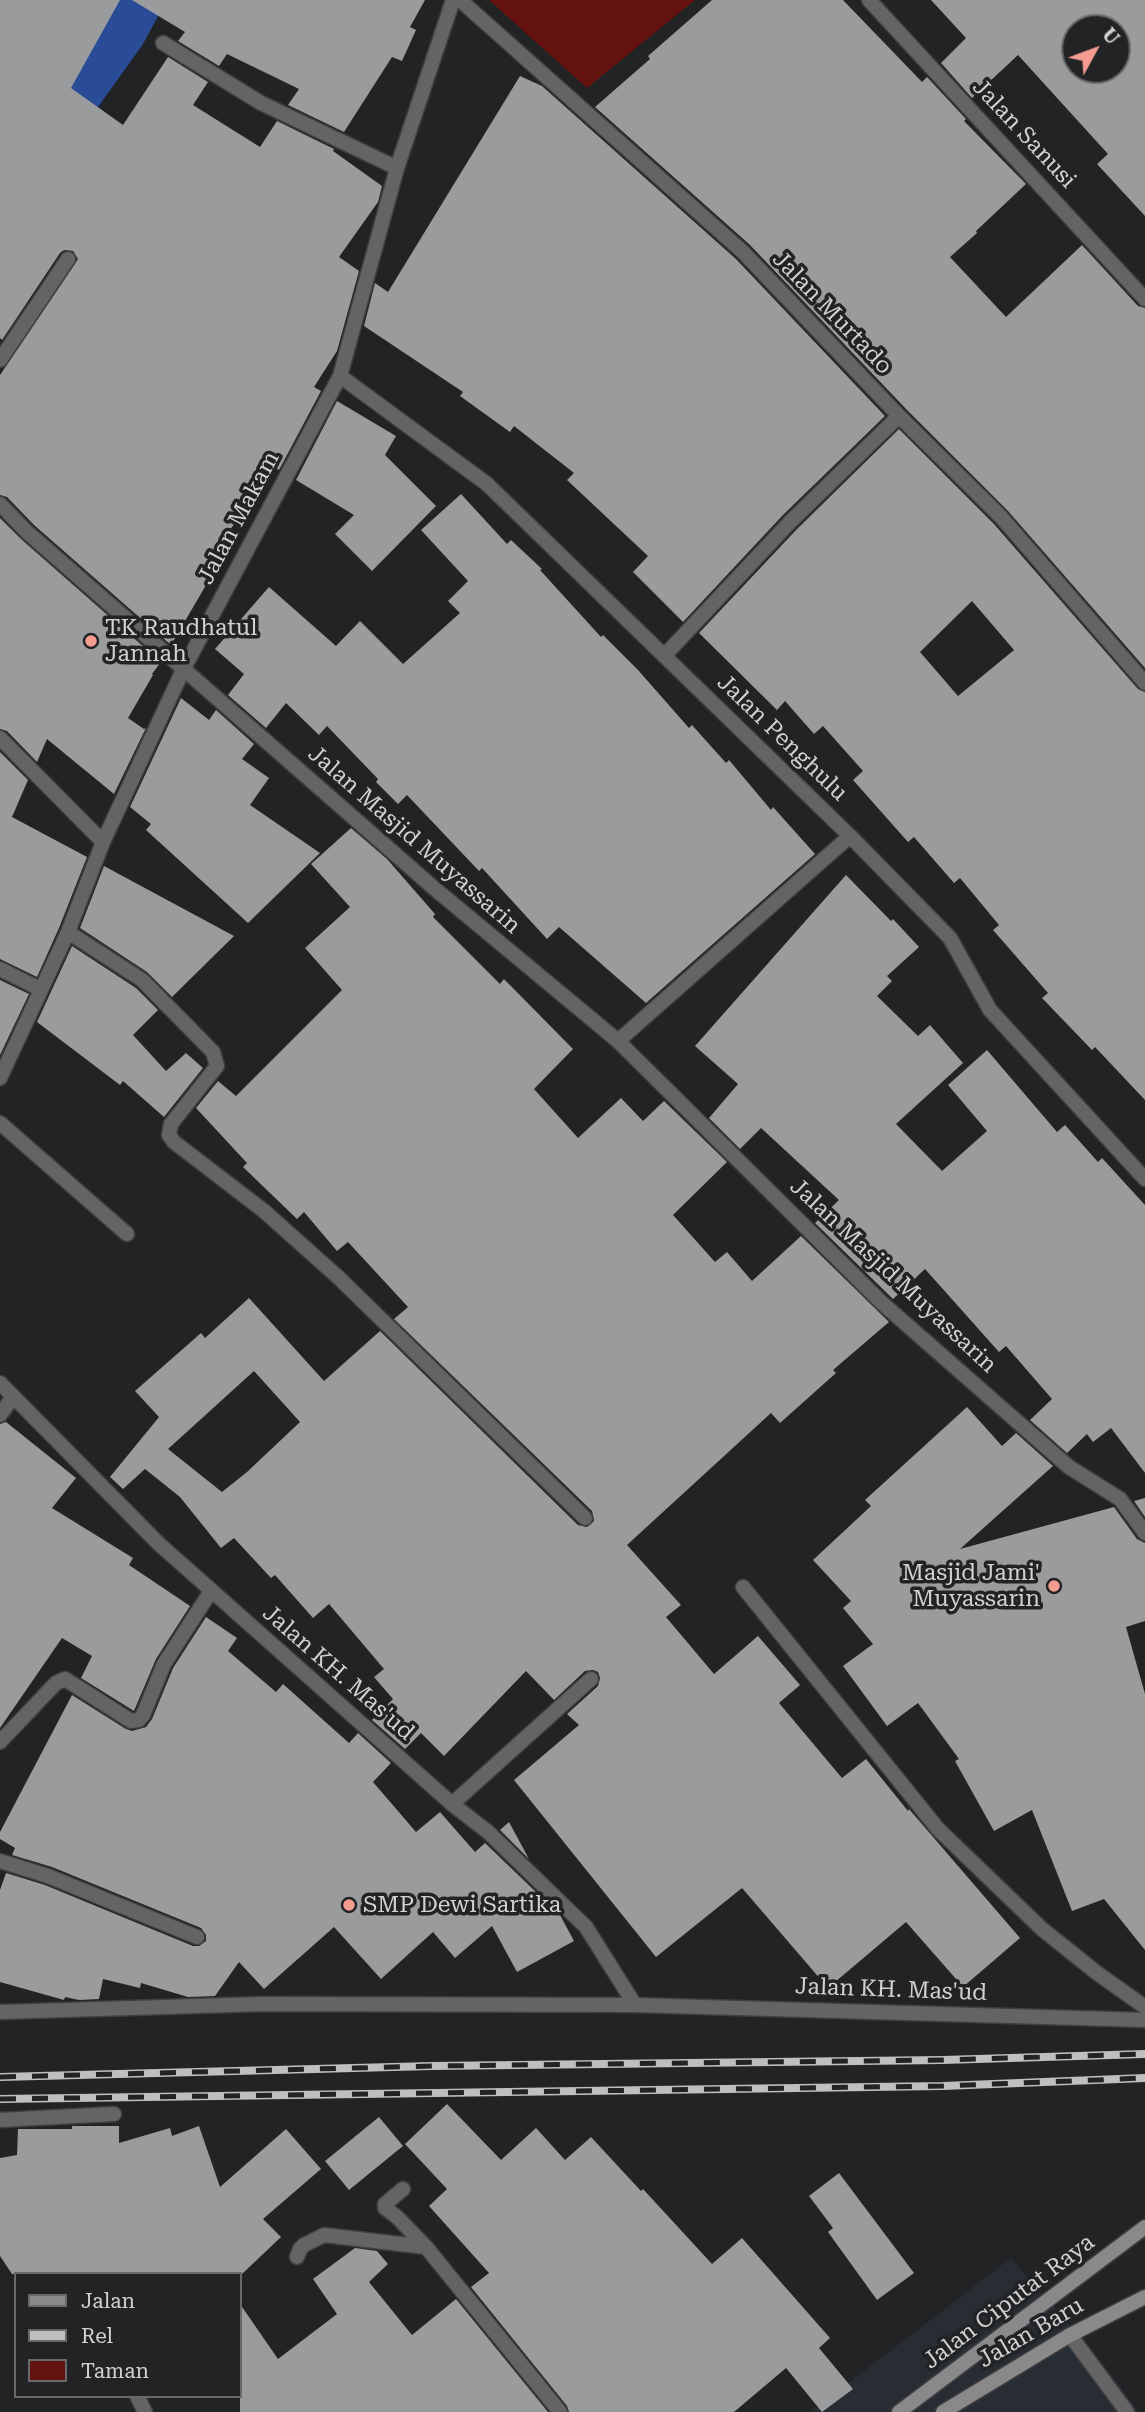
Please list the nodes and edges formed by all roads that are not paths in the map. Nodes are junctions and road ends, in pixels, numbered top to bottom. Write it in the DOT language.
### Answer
graph roads {
  1 [pos="453,0"];
  2 [pos="460,0"];
  3 [pos="869,0"];
  4 [pos="163,43"];
  5 [pos="397,167"];
  6 [pos="68,258"];
  7 [pos="1145,299"];
  8 [pos="0,360"];
  9 [pos="340,376"];
  10 [pos="899,416"];
  11 [pos="0,504"];
  12 [pos="664,656"];
  13 [pos="183,670"];
  14 [pos="1145,683"];
  15 [pos="0,738"];
  16 [pos="850,836"];
  17 [pos="103,842"];
  18 [pos="68,932"];
  19 [pos="0,969"];
  20 [pos="40,989"];
  21 [pos="618,1041"];
  22 [pos="0,1078"];
  23 [pos="0,1123"];
  24 [pos="1145,1179"];
  25 [pos="127,1234"];
  26 [pos="0,1383"];
  27 [pos="13,1397"];
  28 [pos="0,1415"];
  29 [pos="585,1518"];
  30 [pos="1145,1533"];
  31 [pos="743,1587"];
  32 [pos="211,1591"];
  33 [pos="591,1679"];
  34 [pos="0,1742"];
  35 [pos="453,1804"];
  36 [pos="0,1861"];
  37 [pos="197,1937"];
  38 [pos="635,2004"];
  39 [pos="1145,2007"];
  40 [pos="0,2012"];
  41 [pos="1145,2020"];
  42 [pos="114,2115"];
  43 [pos="0,2120"];
  44 [pos="403,2189"];
  45 [pos="1145,2227"];
  46 [pos="426,2247"];
  47 [pos="297,2257"];
  48 [pos="1145,2297"];
  49 [pos="1070,2335"];
  50 [pos="908,2410"];
  51 [pos="560,2412"];
  52 [pos="943,2412"];
  53 [pos="1127,2412"];
  1 -- 5 [label="street, Jalan Makam"];
  2 -- 10 [label="street, Jalan Murtado"];
  3 -- 7 [label="street, Jalan Sanusi"];
  4 -- 5 [label="street"];
  5 -- 9 [label="street, Jalan Makam"];
  6 -- 8 [label="street"];
  9 -- 12 [label="street, Jalan Penghulu"];
  9 -- 13 [label="street, Jalan Makam"];
  10 -- 12 [label="street"];
  10 -- 14 [label="street, Jalan Murtado"];
  11 -- 13 [label="street"];
  12 -- 16 [label="street, Jalan Penghulu"];
  13 -- 17 [label="street, Jalan Makam"];
  13 -- 21 [label="street, Jalan Masjid Muyassarin"];
  15 -- 17 [label="street"];
  16 -- 21 [label="street"];
  16 -- 24 [label="street, Jalan Penghulu"];
  17 -- 18 [label="street, Jalan Makam"];
  18 -- 20 [label="street, Jalan Makam"];
  18 -- 29 [label="street"];
  19 -- 20 [label="street"];
  20 -- 22 [label="street, Jalan Makam"];
  21 -- 30 [label="street, Jalan Masjid Muyassarin"];
  23 -- 25 [label="street"];
  26 -- 27 [label="street, Jalan KH. Mas'ud"];
  27 -- 28 [label="street"];
  27 -- 32 [label="street, Jalan KH. Mas'ud"];
  31 -- 39 [label="street"];
  32 -- 34 [label="street"];
  32 -- 35 [label="street, Jalan KH. Mas'ud"];
  33 -- 35 [label="street"];
  35 -- 38 [label="street, Jalan KH. Mas'ud"];
  36 -- 37 [label="street"];
  38 -- 40 [label="street, Jalan KH. Mas'ud"];
  38 -- 41 [label="street, Jalan KH. Mas'ud"];
  42 -- 43 [label="street"];
  44 -- 46 [label="street"];
  45 -- 50 [label="main road, Jalan Ciputat Raya"];
  46 -- 47 [label="street"];
  46 -- 51 [label="street"];
  48 -- 49 [label="main road, Jalan Baru"];
  49 -- 52 [label="main road, Jalan Baru"];
  49 -- 53 [label="street"];
}
